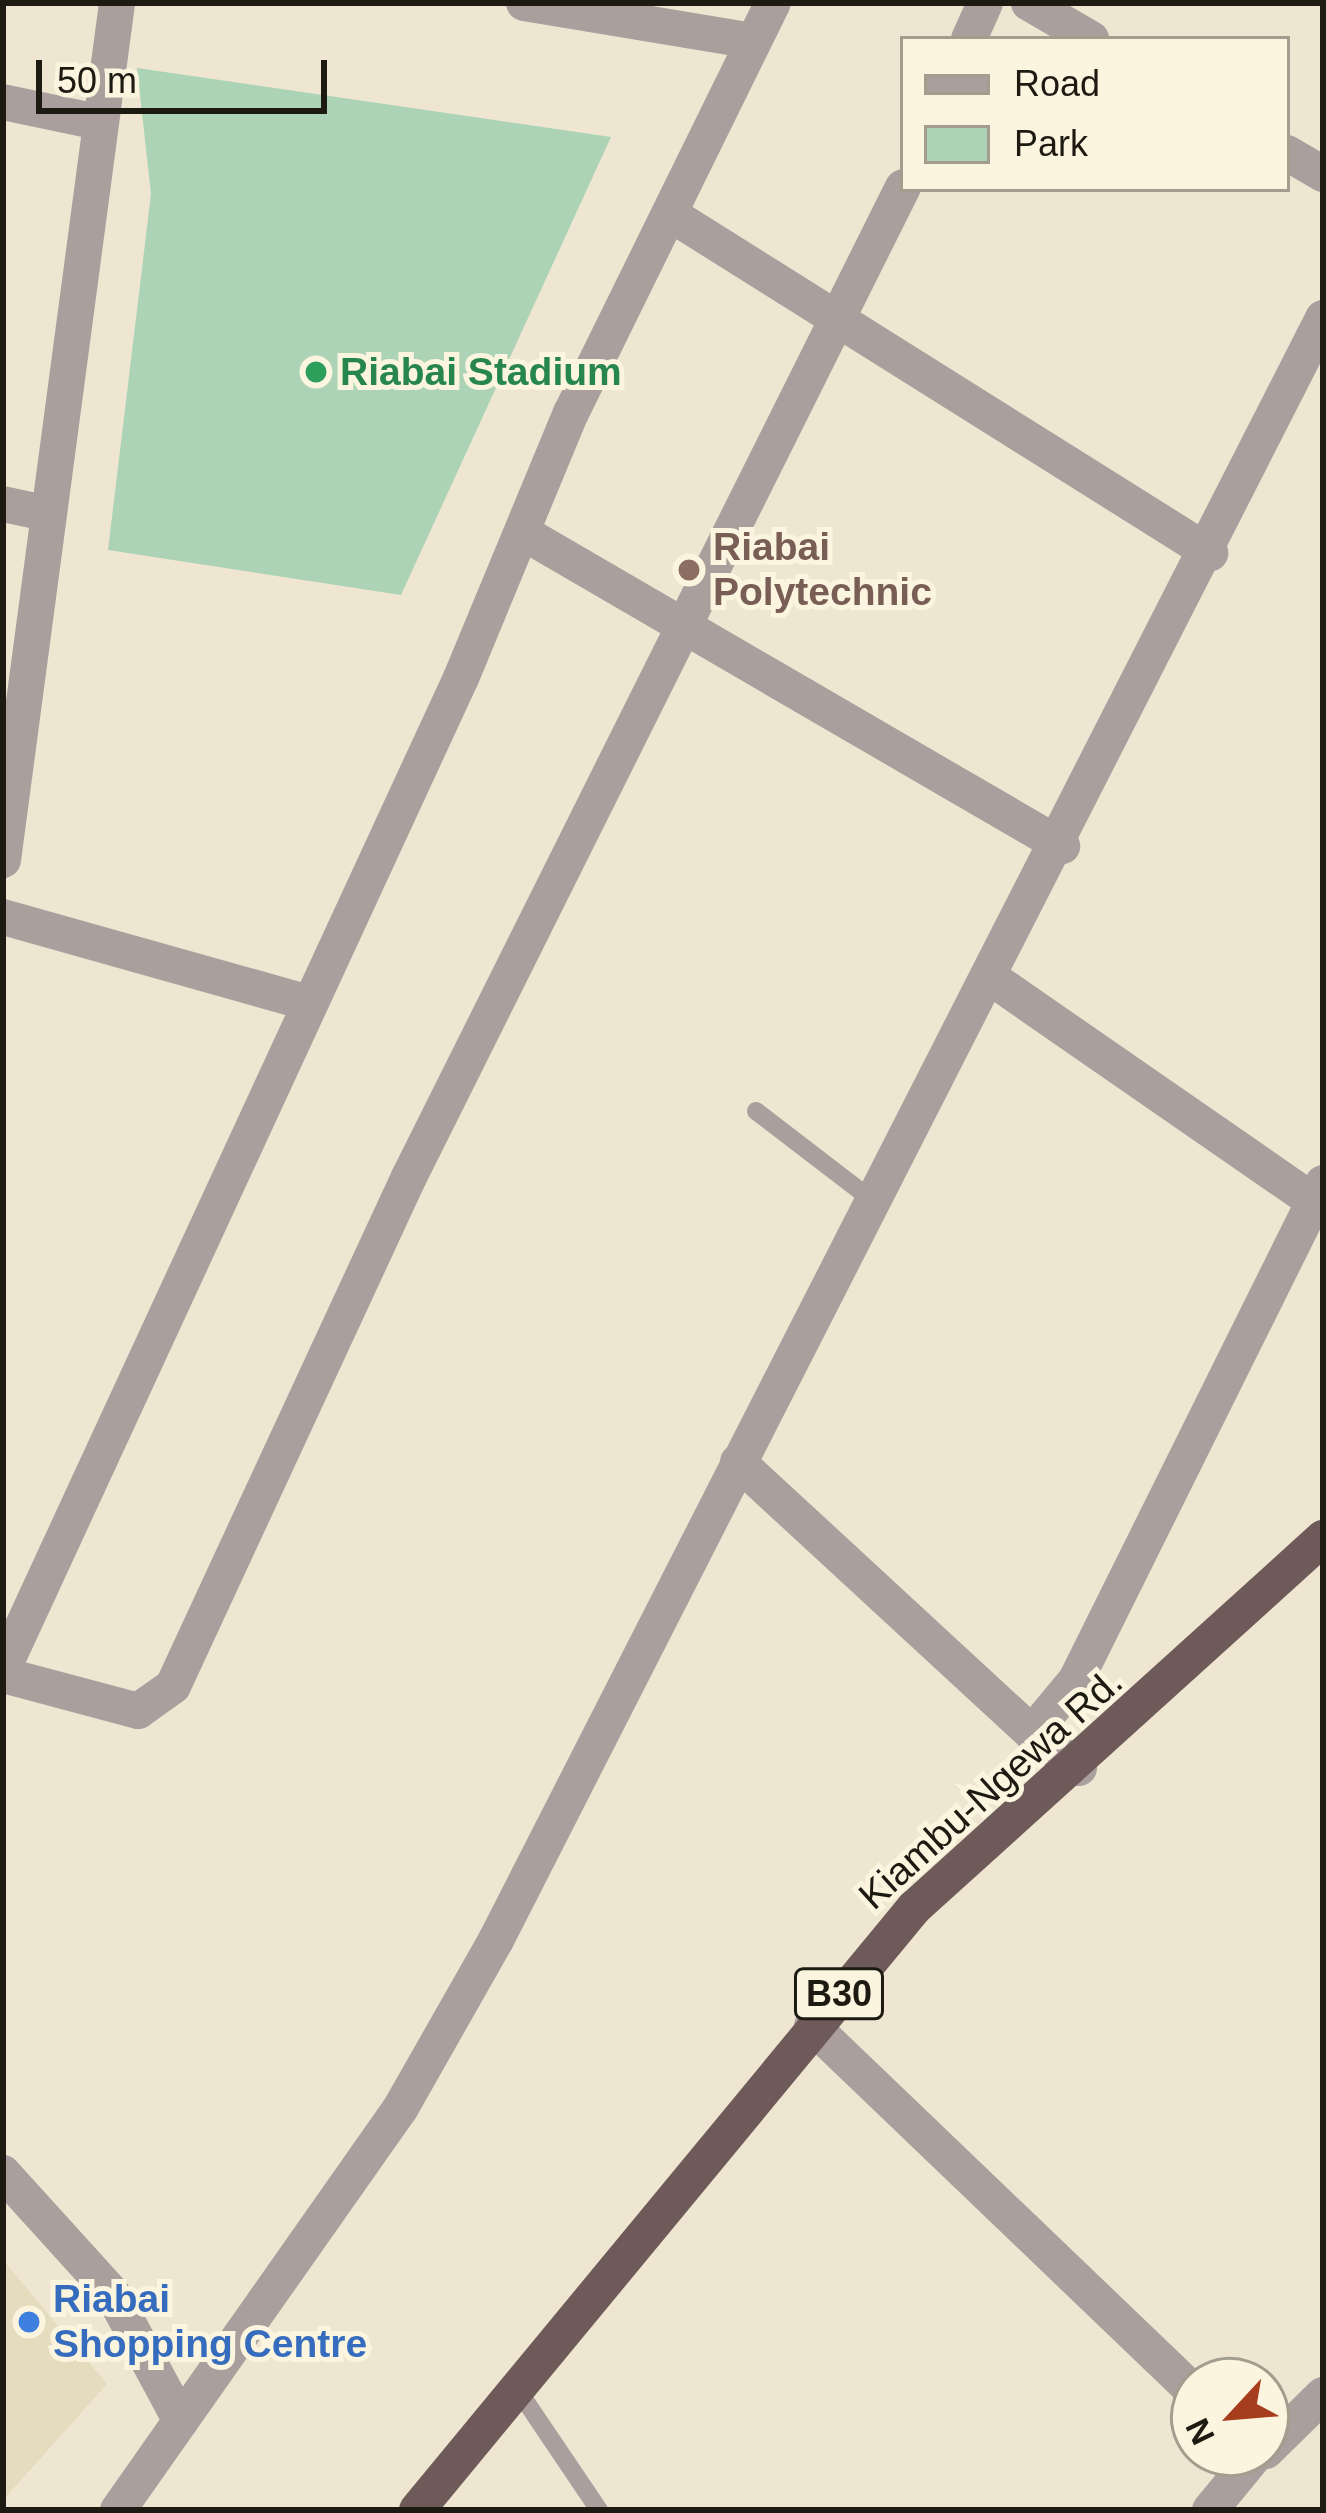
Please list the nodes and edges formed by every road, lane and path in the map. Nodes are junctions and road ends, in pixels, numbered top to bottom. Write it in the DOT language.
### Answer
graph roads {
  1 [pos="116,3"];
  2 [pos="524,3"];
  3 [pos="773,3"];
  4 [pos="985,3"];
  5 [pos="1029,3"];
  6 [pos="970,36"];
  7 [pos="1086,36"];
  8 [pos="753,41"];
  9 [pos="3,102"];
  10 [pos="98,122"];
  11 [pos="1290,155"];
  12 [pos="1323,174"];
  13 [pos="901,192"];
  14 [pos="670,214"];
  15 [pos="1323,318"];
  16 [pos="843,322"];
  17 [pos="3,504"];
  18 [pos="45,513"];
  19 [pos="522,532"];
  20 [pos="1210,553"];
  21 [pos="688,625"];
  22 [pos="1063,846"];
  23 [pos="3,859"];
  24 [pos="3,917"];
  25 [pos="994,980"];
  26 [pos="306,1002"];
  27 [pos="756,1111"];
  28 [pos="1320,1197"];
  29 [pos="880,1205"];
  30 [pos="738,1462"];
  31 [pos="1323,1538"];
  32 [pos="3,1672"];
  33 [pos="1032,1733"];
  34 [pos="1079,1768"];
  35 [pos="812,2026"];
  36 [pos="3,2173"];
  37 [pos="1170,2369"];
  38 [pos="520,2393"];
  39 [pos="1323,2395"];
  40 [pos="181,2421"];
  41 [pos="1290,2427"];
  42 [pos="1241,2477"];
  43 [pos="118,2510"];
  44 [pos="417,2510"];
  45 [pos="599,2510"];
  46 [pos="1210,2510"];
  1 -- 10 [label="street"];
  2 -- 8 [label="street"];
  3 -- 8 [label="street"];
  4 -- 6 [label="street"];
  5 -- 7 [label="street"];
  8 -- 14 [label="street"];
  9 -- 10 [label="street"];
  10 -- 18 [label="street"];
  11 -- 12 [label="street"];
  13 -- 16 [label="street"];
  14 -- 16 [label="street"];
  14 -- 19 [label="street"];
  15 -- 20 [label="street"];
  16 -- 20 [label="street"];
  16 -- 21 [label="street"];
  17 -- 18 [label="street"];
  18 -- 23 [label="street"];
  19 -- 21 [label="street"];
  19 -- 26 [label="street"];
  20 -- 22 [label="street"];
  21 -- 22 [label="street"];
  21 -- 32 [label="street"];
  22 -- 25 [label="street"];
  24 -- 26 [label="street"];
  25 -- 28 [label="street"];
  25 -- 29 [label="street"];
  26 -- 32 [label="street"];
  27 -- 29 [label="lane"];
  28 -- 33 [label="street"];
  29 -- 30 [label="street"];
  30 -- 33 [label="street"];
  30 -- 40 [label="street"];
  31 -- 34 [label="highway, Kiambu-Ngewa Rd. / B30"];
  33 -- 34 [label="street"];
  34 -- 35 [label="highway, Kiambu-Ngewa Rd. / B30"];
  35 -- 37 [label="street"];
  35 -- 38 [label="highway, Kiambu-Ngewa Rd. / B30"];
  36 -- 40 [label="street"];
  38 -- 44 [label="highway, Kiambu-Ngewa Rd. / B30"];
  38 -- 45 [label="lane"];
  39 -- 41 [label="street"];
  40 -- 43 [label="street"];
  42 -- 46 [label="street"];
}
